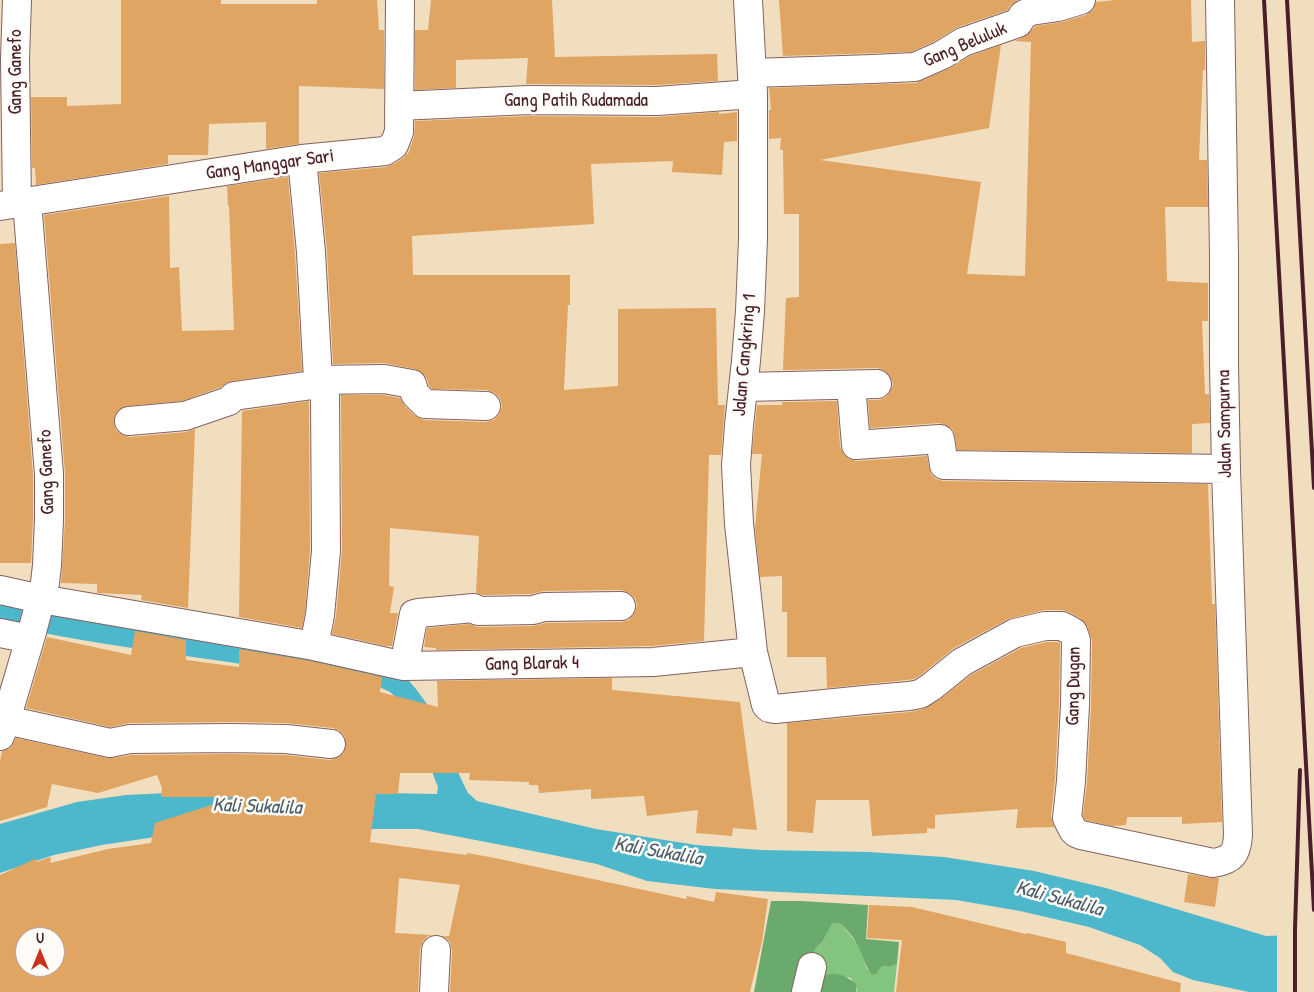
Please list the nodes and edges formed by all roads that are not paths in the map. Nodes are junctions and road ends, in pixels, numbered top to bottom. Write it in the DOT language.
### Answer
graph roads {
  1 [pos="17,0"];
  2 [pos="400,0"];
  3 [pos="748,0"];
  4 [pos="1081,0"];
  5 [pos="1220,0"];
  6 [pos="752,83"];
  7 [pos="399,106"];
  8 [pos="302,158"];
  9 [pos="15,204"];
  10 [pos="319,382"];
  11 [pos="743,387"];
  12 [pos="486,406"];
  13 [pos="129,421"];
  14 [pos="1226,470"];
  15 [pos="0,590"];
  16 [pos="40,602"];
  17 [pos="620,606"];
  18 [pos="0,633"];
  19 [pos="31,636"];
  20 [pos="314,646"];
  21 [pos="753,652"];
  22 [pos="404,666"];
  23 [pos="768,707"];
  24 [pos="3,728"];
  25 [pos="331,744"];
  26 [pos="1237,847"];
  27 [pos="436,950"];
  28 [pos="434,992"];
  1 -- 9 [label="street, Gang Ganefo"];
  2 -- 7 [label="street, Gang Manggar Sari"];
  3 -- 6 [label="street, Jalan Cangkring 1"];
  4 -- 6 [label="street, Gang Beluluk"];
  5 -- 14 [label="street, Jalan Sampurna"];
  6 -- 7 [label="street, Gang Patih Rudamada"];
  6 -- 11 [label="street, Jalan Cangkring 1"];
  7 -- 8 [label="street, Gang Manggar Sari"];
  8 -- 9 [label="street, Gang Manggar Sari"];
  8 -- 10 [label="street"];
  9 -- 16 [label="street, Gang Ganefo"];
  10 -- 12 [label="street"];
  10 -- 13 [label="street"];
  10 -- 20 [label="street"];
  11 -- 14 [label="street"];
  11 -- 21 [label="street, Jalan Cangkring 1"];
  14 -- 26 [label="street, Jalan Sampurna"];
  15 -- 16 [label="street, Gang Blarak 4"];
  16 -- 19 [label="street, Gang Ganefo"];
  16 -- 20 [label="street, Gang Blarak 4"];
  17 -- 22 [label="street"];
  18 -- 19 [label="street"];
  19 -- 24 [label="street, Gang Ganefo"];
  20 -- 22 [label="street, Gang Blarak 4"];
  21 -- 22 [label="street, Gang Blarak 4"];
  21 -- 23 [label="street, Jalan Cangkring 1"];
  23 -- 26 [label="street, Gang Dugan"];
  24 -- 25 [label="street"];
  27 -- 28 [label="street"];
}
